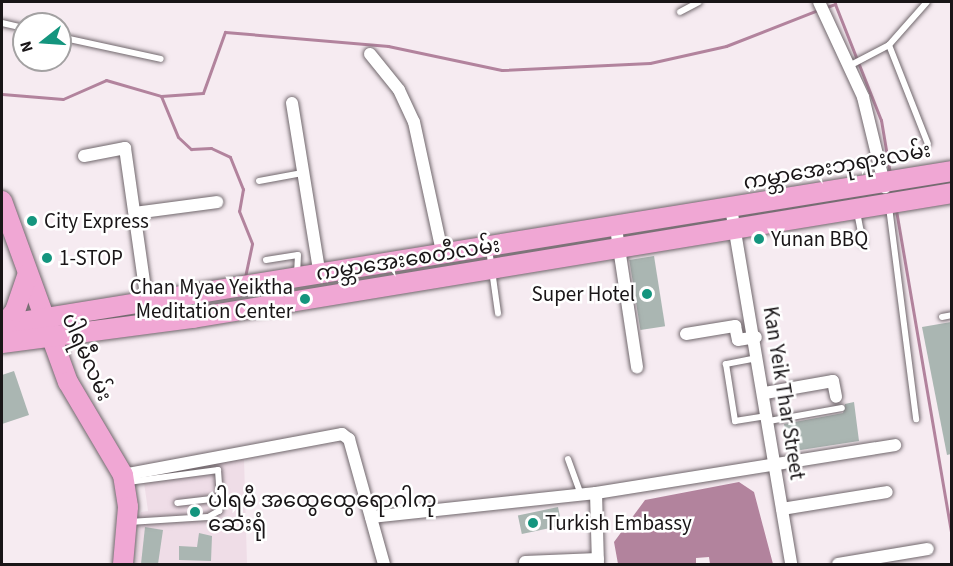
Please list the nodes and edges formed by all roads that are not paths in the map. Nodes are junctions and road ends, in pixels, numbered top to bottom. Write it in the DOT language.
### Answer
graph roads {
  1 [pos="699,2"];
  2 [pos="819,2"];
  3 [pos="927,2"];
  4 [pos="680,12"];
  5 [pos="72,39"];
  6 [pos="889,45"];
  7 [pos="370,54"];
  8 [pos="160,59"];
  9 [pos="849,66"];
  10 [pos="292,103"];
  11 [pos="928,144"];
  12 [pos="84,156"];
  13 [pos="945,172"];
  14 [pos="302,173"];
  15 [pos="259,182"];
  16 [pos="884,182"];
  17 [pos="947,194"];
  18 [pos="2,201"];
  19 [pos="217,202"];
  20 [pos="893,202"];
  21 [pos="731,208"];
  22 [pos="856,208"];
  23 [pos="135,213"];
  24 [pos="615,228"];
  25 [pos="737,228"];
  26 [pos="863,243"];
  27 [pos="619,248"];
  28 [pos="489,249"];
  29 [pos="443,256"];
  30 [pos="266,260"];
  31 [pos="490,270"];
  32 [pos="28,274"];
  33 [pos="320,276"];
  34 [pos="297,280"];
  35 [pos="190,296"];
  36 [pos="324,297"];
  37 [pos="147,303"];
  38 [pos="86,312"];
  39 [pos="498,313"];
  40 [pos="951,315"];
  41 [pos="942,317"];
  42 [pos="44,318"];
  43 [pos="193,318"];
  44 [pos="150,324"];
  45 [pos="4,333"];
  46 [pos="87,333"];
  47 [pos="686,334"];
  48 [pos="51,337"];
  49 [pos="756,337"];
  50 [pos="759,357"];
  51 [pos="638,367"];
  52 [pos="68,382"];
  53 [pos="765,393"];
  54 [pos="839,403"];
  55 [pos="768,418"];
  56 [pos="916,418"];
  57 [pos="895,445"];
  58 [pos="568,459"];
  59 [pos="777,467"];
  60 [pos="124,479"];
  61 [pos="887,492"];
  62 [pos="596,493"];
  63 [pos="581,494"];
  64 [pos="220,498"];
  65 [pos="177,503"];
  66 [pos="782,509"];
  67 [pos="371,517"];
  68 [pos="128,522"];
  69 [pos="928,549"];
  70 [pos="525,562"];
  71 [pos="598,562"];
  72 [pos="123,564"];
  73 [pos="380,564"];
  74 [pos="791,564"];
  75 [pos="838,564"];
  1 -- 4 [label="lane"];
  2 -- 9 [label="street"];
  3 -- 6 [label="lane"];
  5 -- 8 [label="lane"];
  6 -- 9 [label="lane"];
  6 -- 11 [label="lane"];
  7 -- 29 [label="street"];
  9 -- 16 [label="street"];
  10 -- 14 [label="street"];
  12 -- 23 [label="street"];
  13 -- 16 [label="main road, ကမ္ဘာအေးဘုရားလမ်း"];
  13 -- 17 [label="main road"];
  14 -- 15 [label="lane"];
  14 -- 33 [label="street"];
  16 -- 20 [label="street"];
  16 -- 21 [label="main road, ကမ္ဘာအေးဘုရားလမ်း"];
  17 -- 20 [label="main road, ကမ္ဘာအေးဘုရားလမ်း"];
  18 -- 32 [label="main road, ပါရမီလမ်း"];
  19 -- 23 [label="street"];
  20 -- 22 [label="main road, ကမ္ဘာအေးဘုရားလမ်း"];
  20 -- 56 [label="lane"];
  21 -- 24 [label="main road, ကမ္ဘာအေးဘုရားလမ်း"];
  21 -- 25 [label="street, Kan Yeik Thar Street"];
  22 -- 25 [label="main road, ကမ္ဘာအေးဘုရားလမ်း"];
  22 -- 26 [label="lane"];
  23 -- 37 [label="street"];
  24 -- 27 [label="street"];
  24 -- 28 [label="main road, ကမ္ဘာအေးဘုရားလမ်း"];
  25 -- 27 [label="main road, ကမ္ဘာအေးစေတီလမ်း"];
  25 -- 49 [label="street, Kan Yeik Thar Street"];
  27 -- 31 [label="main road, ကမ္ဘာအေးစေတီလမ်း"];
  27 -- 51 [label="street"];
  28 -- 29 [label="main road, ကမ္ဘာအေးဘုရားလမ်း"];
  28 -- 31 [label="lane"];
  29 -- 33 [label="main road, ကမ္ဘာအေးဘုရားလမ်း"];
  30 -- 34 [label="lane"];
  31 -- 36 [label="main road, ကမ္ဘာအေးစေတီလမ်း"];
  31 -- 39 [label="lane"];
  32 -- 38 [label="main road"];
  32 -- 42 [label="main road, ပါရမီလမ်း"];
  32 -- 45 [label="main road"];
  33 -- 34 [label="main road, ကမ္ဘာအေးဘုရားလမ်း"];
  33 -- 36 [label="lane"];
  34 -- 35 [label="main road, ကမ္ဘာအေးဘုရားလမ်း"];
  35 -- 37 [label="main road, ကမ္ဘာအေးဘုရားလမ်း"];
  35 -- 43 [label="main road"];
  36 -- 43 [label="main road, ကမ္ဘာအေးစေတီလမ်း"];
  37 -- 38 [label="main road, ကမ္ဘာအေးဘုရားလမ်း"];
  37 -- 44 [label="street"];
  38 -- 42 [label="main road"];
  40 -- 41 [label="lane"];
  42 -- 45 [label="main road"];
  42 -- 48 [label="main road, ပါရမီလမ်း"];
  43 -- 44 [label="main road, ကမ္ဘာအေးစေတီလမ်း"];
  44 -- 46 [label="main road, ကမ္ဘာအေးစေတီလမ်း"];
  45 -- 48 [label="main road"];
  45 -- 52 [label="main road"];
  46 -- 48 [label="main road"];
  46 -- 52 [label="main road"];
  47 -- 49 [label="street"];
  48 -- 52 [label="main road, ပါရမီလမ်း"];
  49 -- 50 [label="street, Kan Yeik Thar Street"];
  50 -- 53 [label="street, Kan Yeik Thar Street"];
  50 -- 55 [label="lane"];
  52 -- 60 [label="main road, ပါရမီလမ်း"];
  53 -- 54 [label="street"];
  53 -- 55 [label="street, Kan Yeik Thar Street"];
  54 -- 55 [label="lane"];
  55 -- 59 [label="street, Kan Yeik Thar Street"];
  57 -- 59 [label="street"];
  58 -- 63 [label="lane"];
  59 -- 62 [label="street"];
  59 -- 66 [label="street, Kan Yeik Thar Street"];
  60 -- 64 [label="lane"];
  60 -- 67 [label="street"];
  60 -- 68 [label="main road, ပါရမီလမ်း"];
  61 -- 66 [label="street"];
  62 -- 63 [label="street"];
  62 -- 71 [label="street"];
  63 -- 67 [label="street"];
  64 -- 65 [label="lane"];
  64 -- 68 [label="lane"];
  66 -- 74 [label="street, Kan Yeik Thar Street"];
  67 -- 73 [label="street"];
  68 -- 72 [label="main road, ပါရမီလမ်း"];
  69 -- 75 [label="street"];
  70 -- 71 [label="street"];
}
